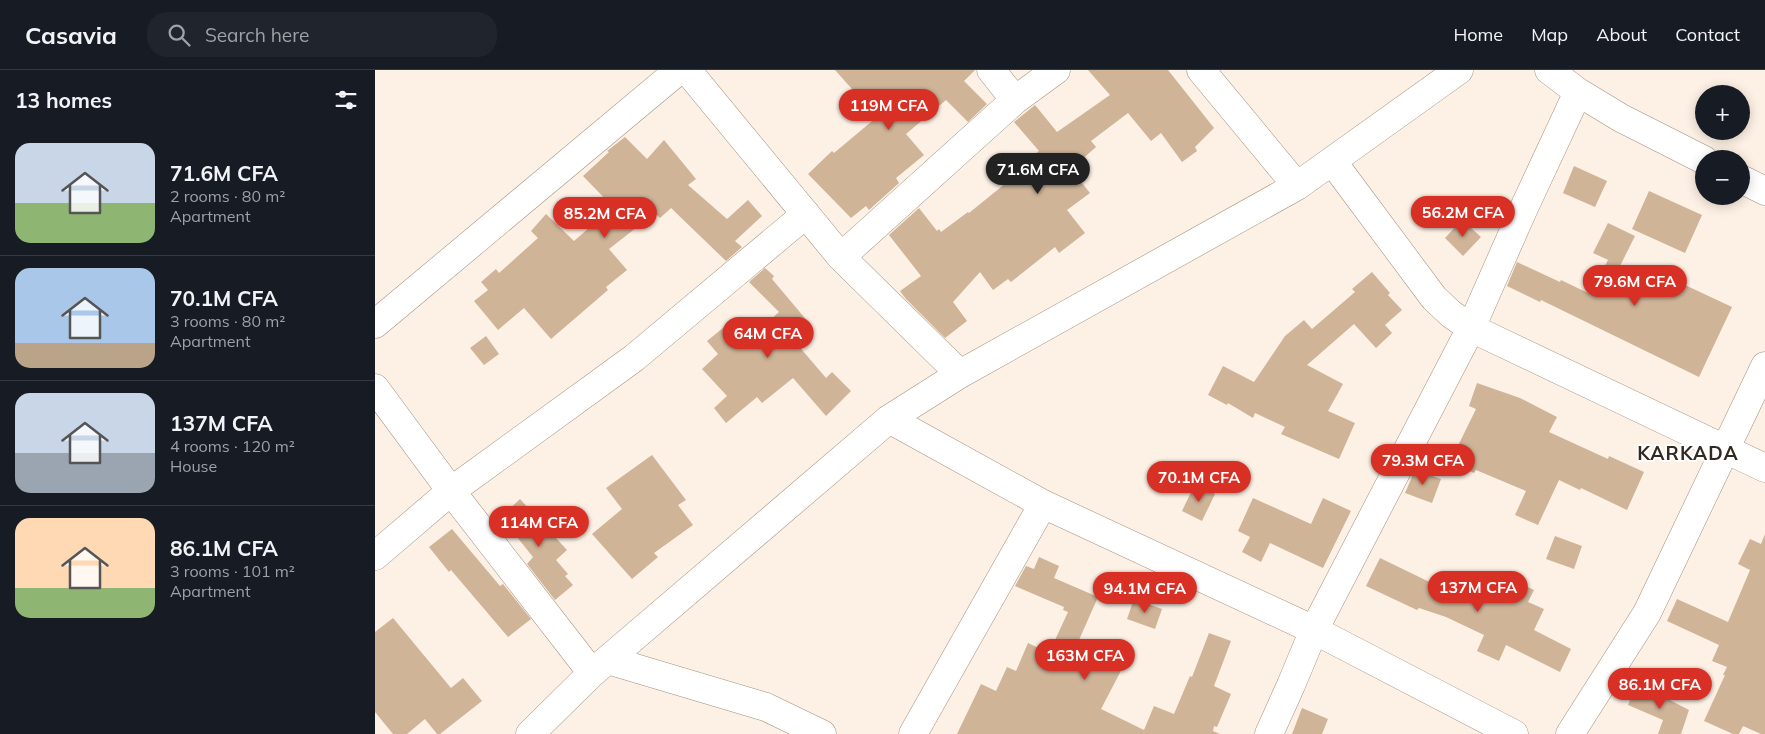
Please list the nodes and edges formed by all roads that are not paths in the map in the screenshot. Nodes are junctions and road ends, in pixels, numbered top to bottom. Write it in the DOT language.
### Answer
graph roads {
  1 [pos="679,70"];
  2 [pos="687,70"];
  3 [pos="991,70"];
  4 [pos="1057,70"];
  5 [pos="1201,70"];
  6 [pos="1459,70"];
  7 [pos="1549,70"];
  8 [pos="1578,92"];
  9 [pos="1015,100"];
  10 [pos="1695,155"];
  11 [pos="1332,161"];
  12 [pos="1750,184"];
  13 [pos="1297,186"];
  14 [pos="1765,191"];
  15 [pos="806,214"];
  16 [pos="841,257"];
  17 [pos="375,324"];
  18 [pos="1471,328"];
  19 [pos="1765,366"];
  20 [pos="960,374"];
  21 [pos="375,388"];
  22 [pos="889,419"];
  23 [pos="1725,449"];
  24 [pos="1765,468"];
  25 [pos="451,491"];
  26 [pos="1043,504"];
  27 [pos="375,556"];
  28 [pos="1314,630"];
  29 [pos="600,666"];
  30 [pos="530,734"];
  31 [pos="822,734"];
  32 [pos="913,734"];
  33 [pos="1269,734"];
  34 [pos="1514,734"];
  35 [pos="1569,734"];
  1 -- 17 [label="street"];
  2 -- 15 [label="street"];
  3 -- 9 [label="street"];
  4 -- 9 [label="street"];
  5 -- 13 [label="street"];
  6 -- 11 [label="street"];
  7 -- 8 [label="street"];
  8 -- 10 [label="street"];
  8 -- 18 [label="street"];
  9 -- 16 [label="street"];
  11 -- 13 [label="street"];
  11 -- 18 [label="street"];
  12 -- 14 [label="street"];
  13 -- 20 [label="street"];
  15 -- 16 [label="street"];
  15 -- 25 [label="street"];
  16 -- 20 [label="street"];
  18 -- 23 [label="street"];
  18 -- 28 [label="street"];
  19 -- 23 [label="street"];
  20 -- 22 [label="street"];
  21 -- 25 [label="street"];
  22 -- 26 [label="street"];
  22 -- 29 [label="street"];
  23 -- 24 [label="street"];
  23 -- 35 [label="street"];
  25 -- 27 [label="street"];
  25 -- 29 [label="street"];
  26 -- 28 [label="street"];
  26 -- 32 [label="street"];
  28 -- 33 [label="street"];
  28 -- 34 [label="street"];
  29 -- 30 [label="street"];
  29 -- 31 [label="street"];
}
